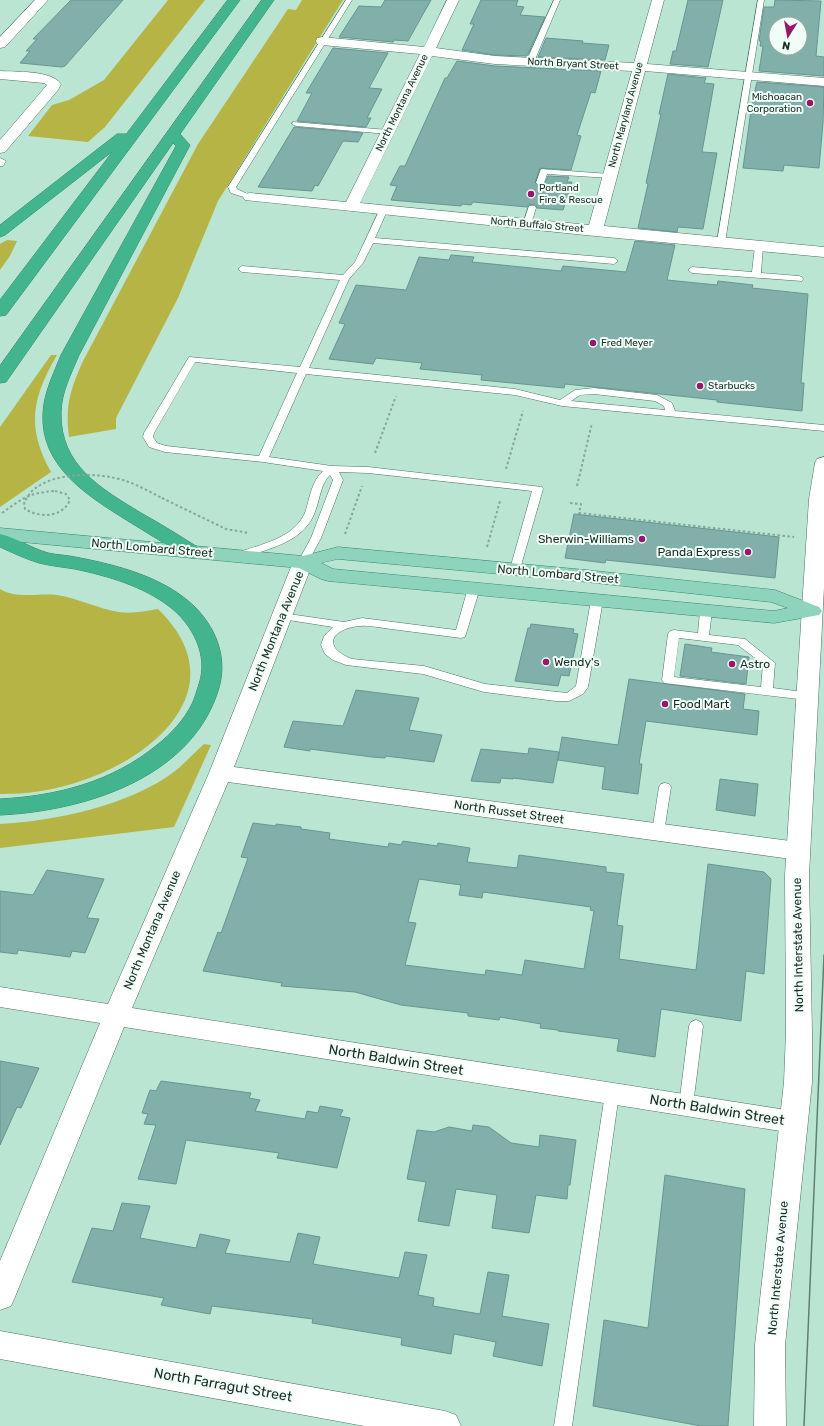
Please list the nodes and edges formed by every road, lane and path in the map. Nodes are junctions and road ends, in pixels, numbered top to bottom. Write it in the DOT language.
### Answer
graph roads {
  1 [pos="42,0"];
  2 [pos="234,0"];
  3 [pos="268,0"];
  4 [pos="349,0"];
  5 [pos="453,0"];
  6 [pos="557,0"];
  7 [pos="658,0"];
  8 [pos="761,0"];
  9 [pos="322,41"];
  10 [pos="0,44"];
  11 [pos="428,51"];
  12 [pos="530,62"];
  13 [pos="639,67"];
  14 [pos="0,75"];
  15 [pos="749,76"];
  16 [pos="824,82"];
  17 [pos="146,117"];
  18 [pos="296,124"];
  19 [pos="388,132"];
  20 [pos="172,134"];
  21 [pos="0,149"];
  22 [pos="0,160"];
  23 [pos="0,164"];
  24 [pos="610,176"];
  25 [pos="540,183"];
  26 [pos="250,197"];
  27 [pos="351,207"];
  28 [pos="532,208"];
  29 [pos="383,211"];
  30 [pos="527,224"];
  31 [pos="595,231"];
  32 [pos="0,232"];
  33 [pos="370,240"];
  34 [pos="721,242"];
  35 [pos="760,246"];
  36 [pos="824,252"];
  37 [pos="614,261"];
  38 [pos="242,268"];
  39 [pos="692,270"];
  40 [pos="756,275"];
  41 [pos="345,278"];
  42 [pos="799,279"];
  43 [pos="0,311"];
  44 [pos="302,370"];
  45 [pos="0,378"];
  46 [pos="529,396"];
  47 [pos="562,402"];
  48 [pos="596,406"];
  49 [pos="671,413"];
  50 [pos="824,428"];
  51 [pos="263,459"];
  52 [pos="824,463"];
  53 [pos="332,469"];
  54 [pos="505,471"];
  55 [pos="577,486"];
  56 [pos="501,495"];
  57 [pos="570,503"];
  58 [pos="0,513"];
  59 [pos="234,531"];
  60 [pos="0,534"];
  61 [pos="0,540"];
  62 [pos="816,540"];
  63 [pos="192,552"];
  64 [pos="238,556"];
  65 [pos="303,562"];
  66 [pos="481,566"];
  67 [pos="515,570"];
  68 [pos="474,588"];
  69 [pos="597,600"];
  70 [pos="706,611"];
  71 [pos="818,612"];
  72 [pos="282,616"];
  73 [pos="342,625"];
  74 [pos="703,638"];
  75 [pos="767,691"];
  76 [pos="807,696"];
  77 [pos="220,773"];
  78 [pos="665,787"];
  79 [pos="0,807"];
  80 [pos="658,832"];
  81 [pos="798,851"];
  82 [pos="0,997"];
  83 [pos="116,1016"];
  84 [pos="696,1026"];
  85 [pos="612,1094"];
  86 [pos="686,1105"];
  87 [pos="793,1122"];
  88 [pos="0,1297"];
  89 [pos="0,1345"];
  90 [pos="446,1426"];
  91 [pos="563,1426"];
  92 [pos="770,1426"];
  1 -- 10 [label="street"];
  2 -- 17 [label="highway"];
  3 -- 20 [label="highway"];
  4 -- 9 [label="lane"];
  5 -- 11 [label="street, North Montana Avenue"];
  6 -- 12 [label="lane"];
  7 -- 13 [label="street, North Maryland Avenue"];
  8 -- 15 [label="lane"];
  9 -- 11 [label="street, North Bryant Street"];
  9 -- 26 [label="lane"];
  11 -- 12 [label="street, North Bryant Street"];
  11 -- 19 [label="street, North Montana Avenue"];
  12 -- 13 [label="street, North Bryant Street"];
  13 -- 15 [label="street, North Bryant Street"];
  13 -- 24 [label="street, North Maryland Avenue"];
  14 -- 21 [label="street"];
  15 -- 16 [label="street, North Bryant Street"];
  15 -- 34 [label="lane"];
  17 -- 32 [label="highway"];
  17 -- 43 [label="highway"];
  18 -- 19 [label="lane"];
  19 -- 27 [label="street, North Montana Avenue"];
  20 -- 45 [label="highway"];
  20 -- 63 [label="highway"];
  22 -- 23 [label="lane"];
  24 -- 25 [label="lane"];
  24 -- 31 [label="street, North Maryland Avenue"];
  26 -- 27 [label="street, North Buffalo Street"];
  27 -- 29 [label="street, North Buffalo Street"];
  28 -- 30 [label="lane"];
  29 -- 30 [label="street, North Buffalo Street"];
  29 -- 33 [label="lane"];
  30 -- 31 [label="street, North Buffalo Street"];
  31 -- 34 [label="street, North Buffalo Street"];
  33 -- 37 [label="lane"];
  33 -- 41 [label="lane"];
  34 -- 35 [label="street, North Buffalo Street"];
  35 -- 36 [label="street, North Buffalo Street"];
  35 -- 40 [label="lane"];
  38 -- 41 [label="lane"];
  39 -- 40 [label="lane"];
  40 -- 42 [label="lane"];
  41 -- 44 [label="lane"];
  44 -- 46 [label="lane"];
  44 -- 51 [label="lane"];
  44 -- 51 [label="lane"];
  46 -- 47 [label="lane"];
  46 -- 54 [label="path"];
  47 -- 48 [label="lane"];
  47 -- 49 [label="lane"];
  48 -- 49 [label="lane"];
  48 -- 55 [label="path"];
  49 -- 50 [label="lane"];
  51 -- 53 [label="lane"];
  52 -- 62 [label="street, North Interstate Avenue"];
  53 -- 64 [label="lane"];
  53 -- 65 [label="lane"];
  53 -- 67 [label="lane"];
  56 -- 66 [label="path"];
  57 -- 62 [label="path"];
  58 -- 59 [label="path, bridge"];
  60 -- 63 [label="main road, North Lombard Street"];
  61 -- 79 [label="highway"];
  62 -- 71 [label="street, North Interstate Avenue"];
  63 -- 64 [label="main road, North Lombard Street"];
  64 -- 65 [label="main road, North Lombard Street"];
  65 -- 66 [label="main road, North Lombard Street"];
  65 -- 68 [label="main road, North Lombard Street"];
  65 -- 72 [label="street, North Montana Avenue"];
  66 -- 67 [label="main road, North Lombard Street"];
  67 -- 71 [label="main road, North Lombard Street"];
  68 -- 69 [label="main road, North Lombard Street"];
  68 -- 73 [label="lane"];
  69 -- 70 [label="main road, North Lombard Street"];
  69 -- 73 [label="lane"];
  70 -- 71 [label="main road, North Lombard Street"];
  70 -- 74 [label="lane"];
  71 -- 76 [label="street, North Interstate Avenue"];
  72 -- 73 [label="lane"];
  72 -- 77 [label="street, North Montana Avenue"];
  74 -- 75 [label="lane"];
  74 -- 75 [label="lane"];
  75 -- 76 [label="lane"];
  76 -- 81 [label="street, North Interstate Avenue"];
  77 -- 80 [label="street, North Russet Street"];
  77 -- 83 [label="street, North Montana Avenue"];
  78 -- 80 [label="lane"];
  80 -- 81 [label="street, North Russet Street"];
  81 -- 87 [label="street, North Interstate Avenue"];
  82 -- 83 [label="street, North Baldwin Street"];
  83 -- 85 [label="street, North Baldwin Street"];
  83 -- 88 [label="street, North Montana Avenue"];
  84 -- 86 [label="lane"];
  85 -- 86 [label="street, North Baldwin Street"];
  85 -- 91 [label="lane"];
  86 -- 87 [label="street, North Baldwin Street"];
  87 -- 92 [label="street, North Interstate Avenue"];
  89 -- 90 [label="street, North Farragut Street"];
}
